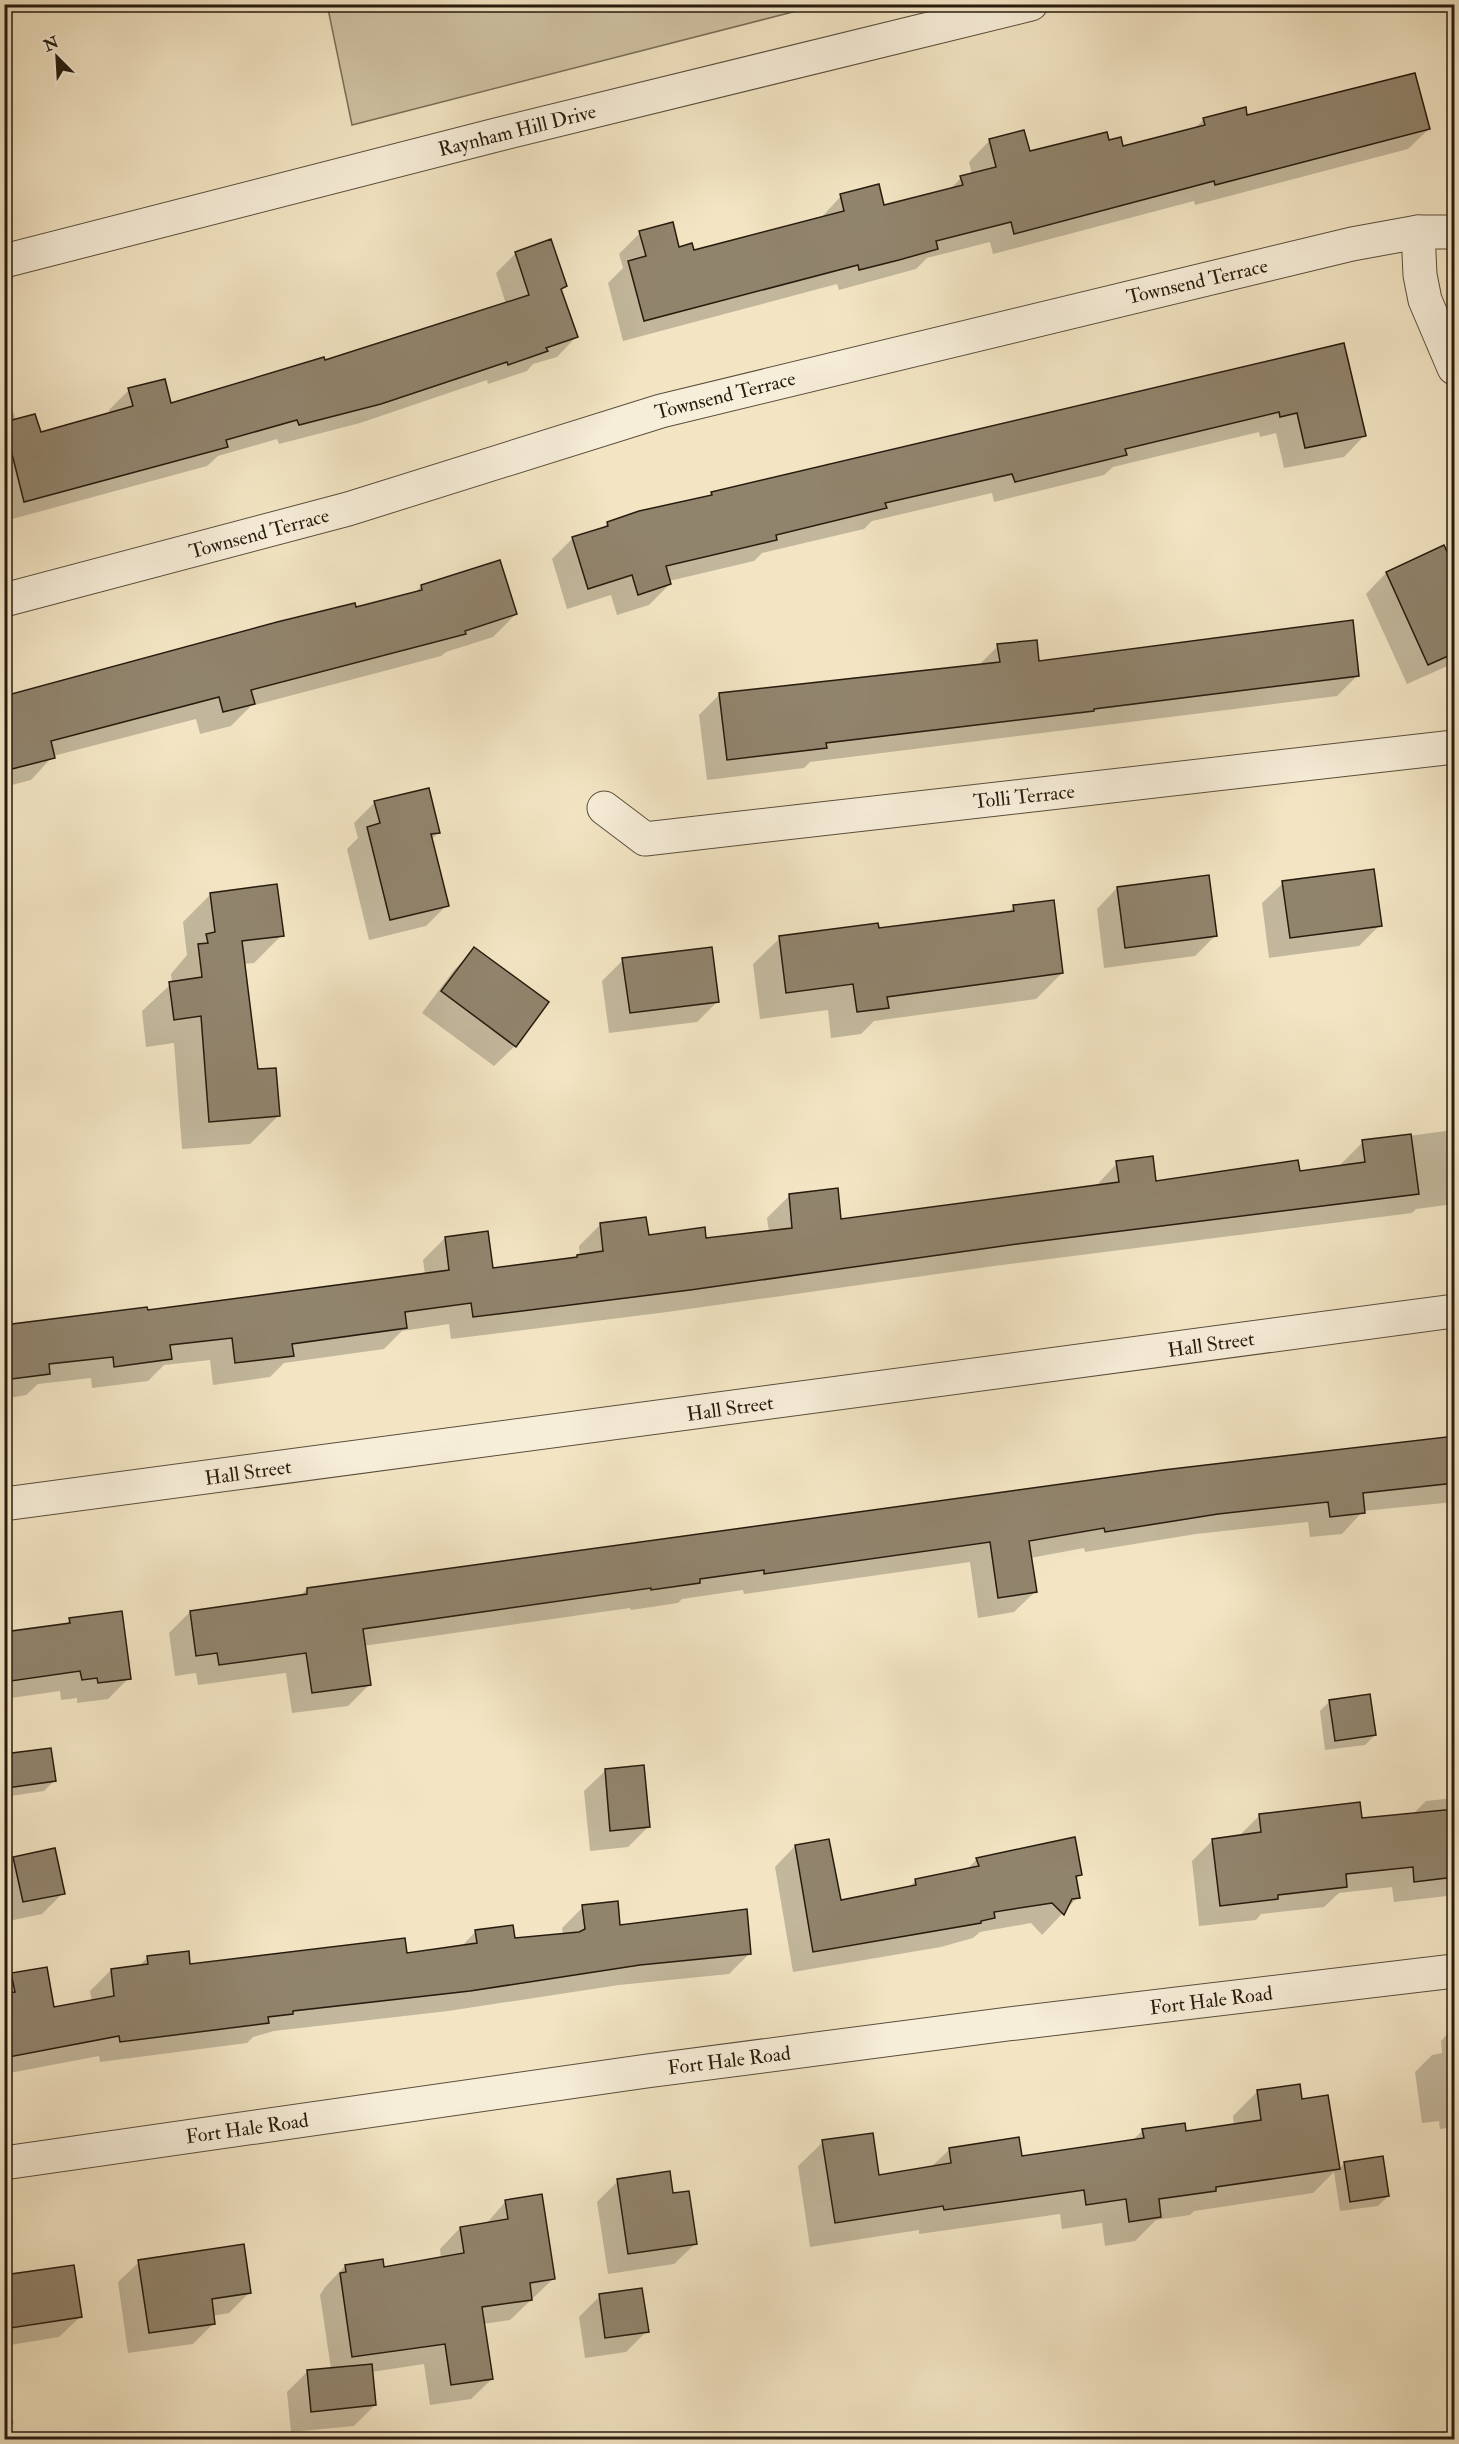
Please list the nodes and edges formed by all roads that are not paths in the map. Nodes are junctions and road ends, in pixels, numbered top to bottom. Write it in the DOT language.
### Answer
graph roads {
  1 [pos="1031,4"];
  2 [pos="1418,232"];
  3 [pos="1455,232"];
  4 [pos="4,261"];
  5 [pos="1455,368"];
  6 [pos="4,600"];
  7 [pos="1455,747"];
  8 [pos="604,808"];
  9 [pos="1455,1311"];
  10 [pos="4,1504"];
  11 [pos="1455,1971"];
  12 [pos="4,2163"];
  1 -- 4 [label="street, Raynham Hill Drive"];
  2 -- 3 [label="street, Townsend Terrace"];
  2 -- 5 [label="street"];
  2 -- 6 [label="street, Townsend Terrace"];
  7 -- 8 [label="street, Tolli Terrace"];
  9 -- 10 [label="street, Hall Street"];
  11 -- 12 [label="street, Fort Hale Road"];
}
